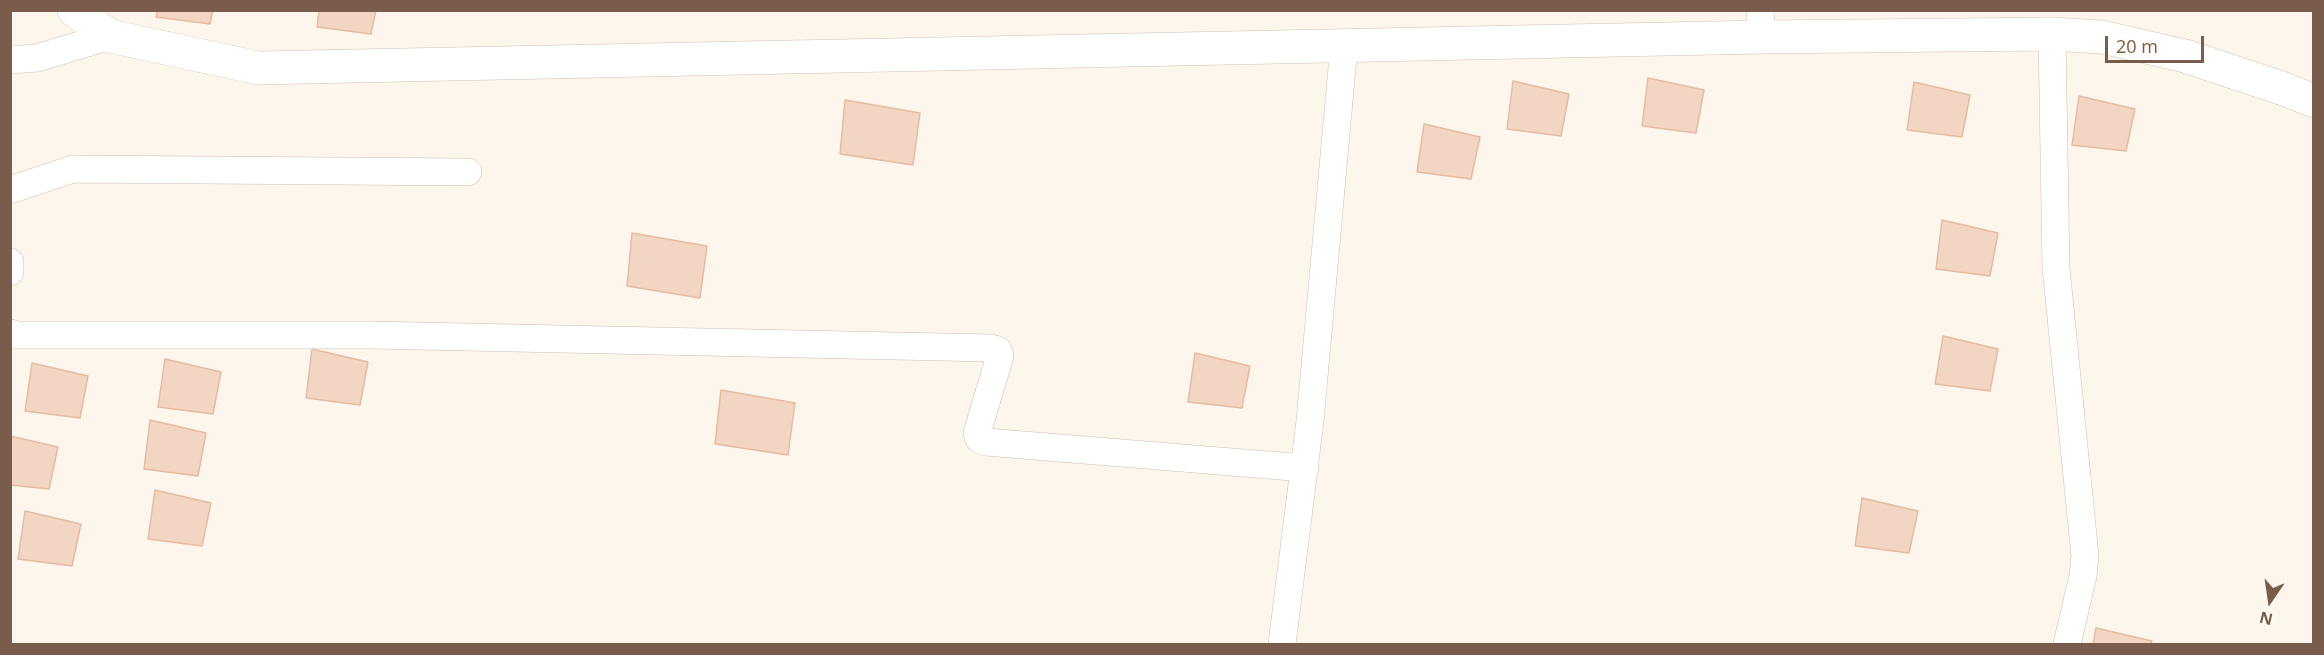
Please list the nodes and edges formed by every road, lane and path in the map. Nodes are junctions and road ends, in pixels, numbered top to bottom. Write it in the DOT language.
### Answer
graph roads {
  1 [pos="75,10"];
  2 [pos="1761,24"];
  3 [pos="2052,34"];
  4 [pos="110,36"];
  5 [pos="1344,46"];
  6 [pos="10,60"];
  7 [pos="2313,101"];
  8 [pos="468,171"];
  9 [pos="10,190"];
  10 [pos="10,262"];
  11 [pos="10,272"];
  12 [pos="10,333"];
  13 [pos="1305,468"];
  14 [pos="1282,645"];
  15 [pos="2067,645"];
  1 -- 4 [label="street"];
  2 -- 3 [label="street"];
  2 -- 5 [label="street"];
  3 -- 7 [label="street"];
  3 -- 15 [label="street"];
  4 -- 5 [label="street"];
  4 -- 6 [label="street"];
  5 -- 13 [label="street"];
  8 -- 9 [label="street"];
  10 -- 11 [label="street"];
  12 -- 13 [label="street"];
  13 -- 14 [label="street"];
}
